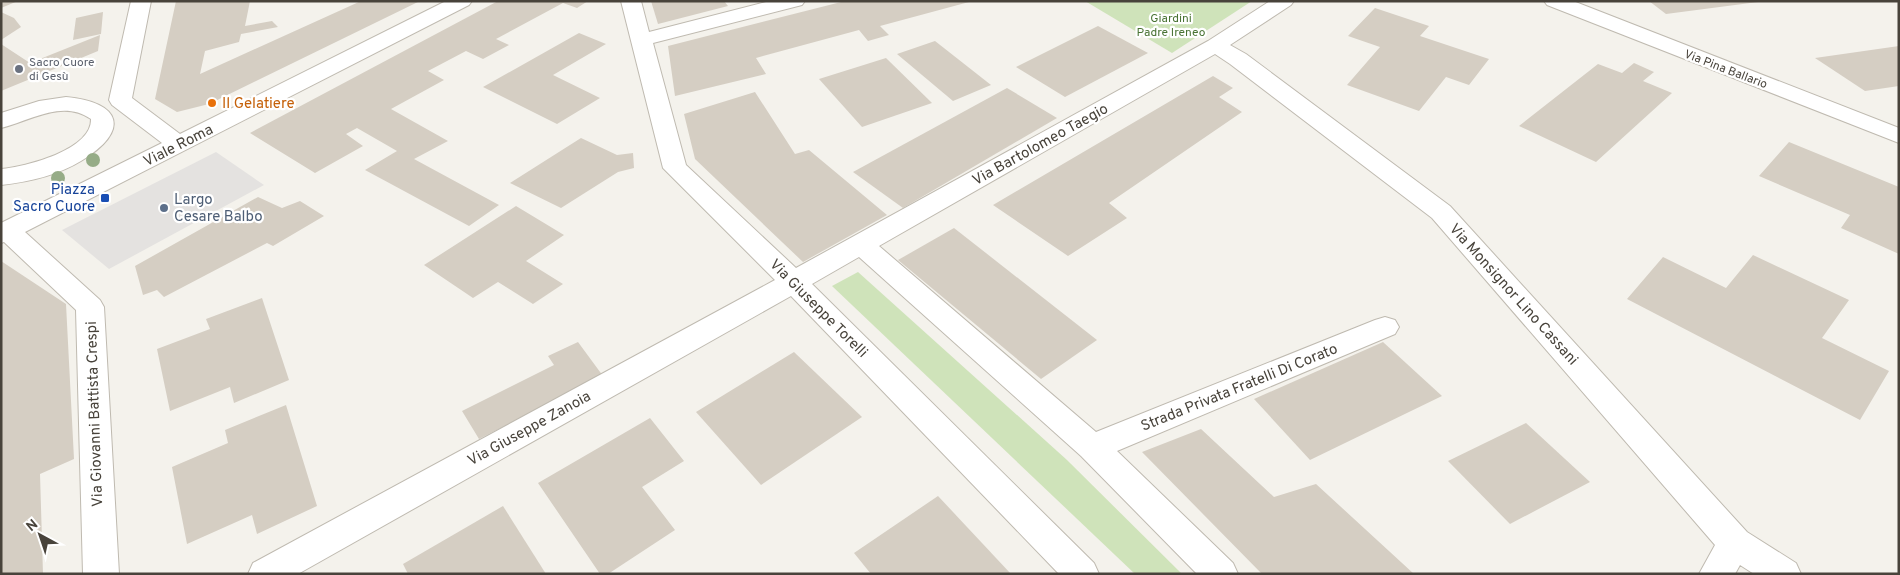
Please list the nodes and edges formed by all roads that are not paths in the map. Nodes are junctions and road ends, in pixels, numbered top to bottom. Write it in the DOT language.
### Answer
graph roads {
  1 [pos="141,1"];
  2 [pos="462,1"];
  3 [pos="631,1"];
  4 [pos="795,1"];
  5 [pos="1284,1"];
  6 [pos="1554,1"];
  7 [pos="641,40"];
  8 [pos="1216,46"];
  9 [pos="120,100"];
  10 [pos="94,108"];
  11 [pos="1,121"];
  12 [pos="1899,136"];
  13 [pos="179,145"];
  14 [pos="1,178"];
  15 [pos="5,232"];
  16 [pos="860,244"];
  17 [pos="794,282"];
  18 [pos="1385,327"];
  19 [pos="1092,447"];
  20 [pos="1735,543"];
  21 [pos="101,574"];
  22 [pos="265,574"];
  23 [pos="1082,574"];
  24 [pos="1221,574"];
  25 [pos="1716,574"];
  26 [pos="1784,574"];
  1 -- 9 [label="street"];
  2 -- 13 [label="street, Viale Roma"];
  3 -- 7 [label="street, Via Giuseppe Torelli"];
  4 -- 7 [label="street"];
  5 -- 8 [label="street, Via Bartolomeo Taegio"];
  6 -- 12 [label="street, Via Pina Ballario"];
  7 -- 17 [label="street, Via Giuseppe Torelli"];
  8 -- 16 [label="street, Via Bartolomeo Taegio"];
  8 -- 20 [label="street, Via Monsignor Lino Cassani"];
  9 -- 10 [label="street"];
  9 -- 13 [label="street"];
  10 -- 11 [label="street"];
  10 -- 14 [label="street"];
  13 -- 15 [label="street, Viale Roma"];
  15 -- 21 [label="street, Via Giovanni Battista Crespi"];
  16 -- 17 [label="street, Via Bartolomeo Taegio"];
  16 -- 19 [label="street"];
  17 -- 22 [label="street, Via Giuseppe Zanoia"];
  17 -- 23 [label="street, Via Giuseppe Torelli"];
  18 -- 19 [label="street, Strada Privata Fratelli Di Corato"];
  19 -- 24 [label="street"];
  20 -- 25 [label="street"];
  20 -- 26 [label="street, Via Monsignor Lino Cassani"];
}
